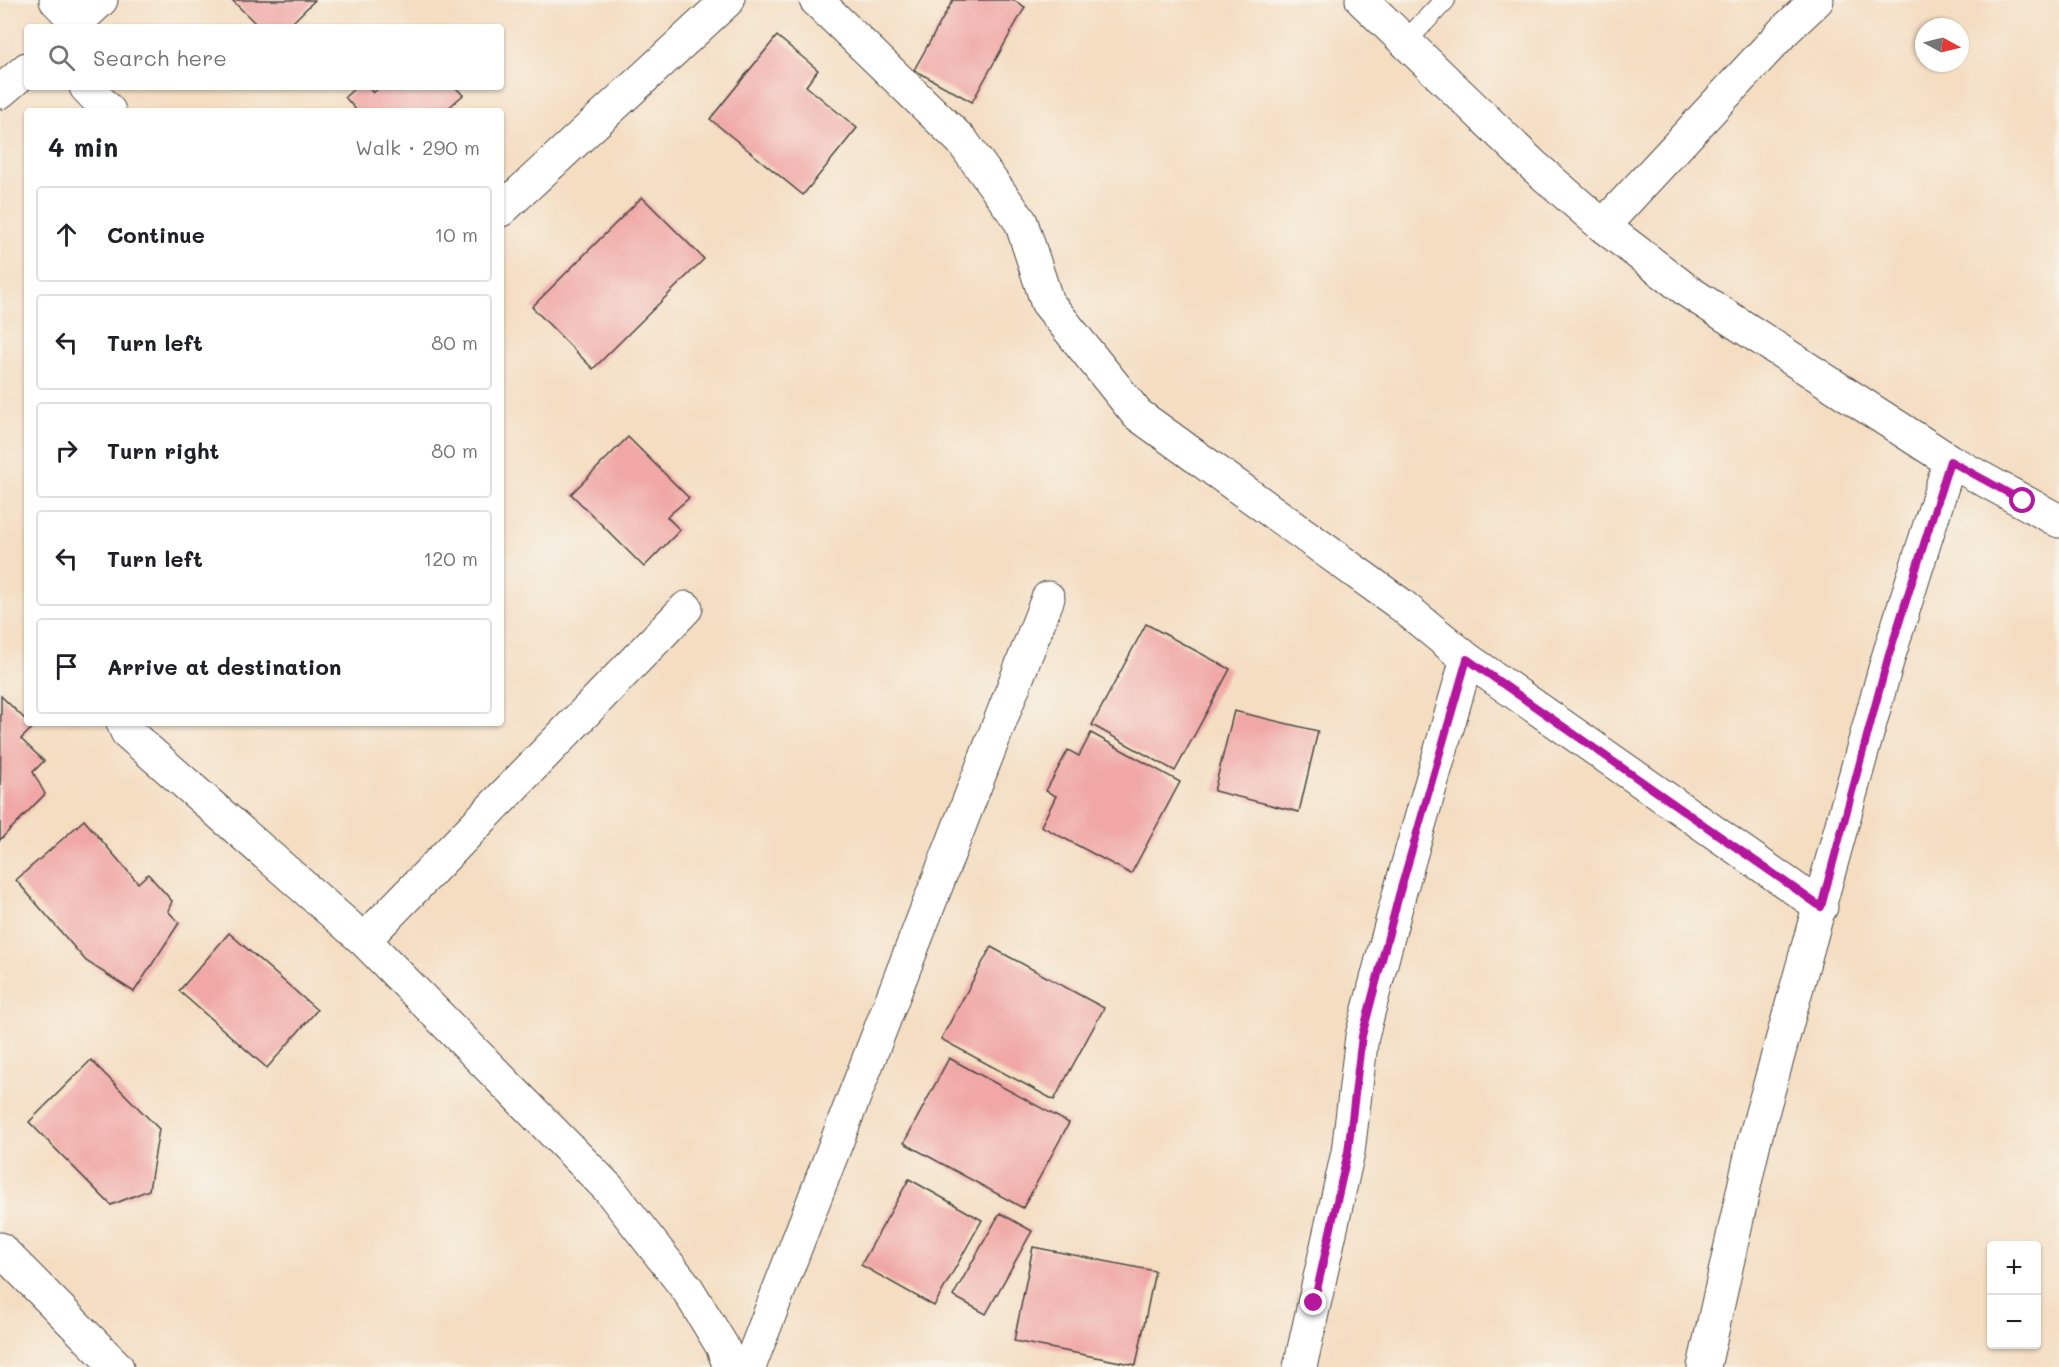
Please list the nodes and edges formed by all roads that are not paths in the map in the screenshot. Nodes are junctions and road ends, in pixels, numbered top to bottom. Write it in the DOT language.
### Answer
graph roads {
  1 [pos="101,0"];
  2 [pos="728,0"];
  3 [pos="816,0"];
  4 [pos="1362,0"];
  5 [pos="1445,0"];
  6 [pos="1817,0"];
  7 [pos="68,16"];
  8 [pos="1405,42"];
  9 [pos="24,72"];
  10 [pos="89,90"];
  11 [pos="0,92"];
  12 [pos="106,108"];
  13 [pos="504,207"];
  14 [pos="1603,226"];
  15 [pos="1950,461"];
  16 [pos="2059,521"];
  17 [pos="1048,598"];
  18 [pos="686,608"];
  19 [pos="1467,659"];
  20 [pos="124,726"];
  21 [pos="1821,907"];
  22 [pos="364,940"];
  23 [pos="0,1249"];
  24 [pos="117,1367"];
  25 [pos="730,1367"];
  26 [pos="749,1367"];
  27 [pos="1300,1367"];
  28 [pos="1704,1367"];
  1 -- 7 [label="street"];
  2 -- 13 [label="street"];
  3 -- 19 [label="street"];
  4 -- 8 [label="street"];
  5 -- 8 [label="lane"];
  6 -- 14 [label="street"];
  8 -- 14 [label="street"];
  9 -- 11 [label="street"];
  10 -- 12 [label="street"];
  14 -- 15 [label="street"];
  15 -- 16 [label="street"];
  15 -- 21 [label="street"];
  17 -- 26 [label="street"];
  18 -- 22 [label="street"];
  19 -- 21 [label="street"];
  19 -- 27 [label="street"];
  20 -- 22 [label="street"];
  21 -- 28 [label="street"];
  22 -- 25 [label="street"];
  23 -- 24 [label="street"];
}
